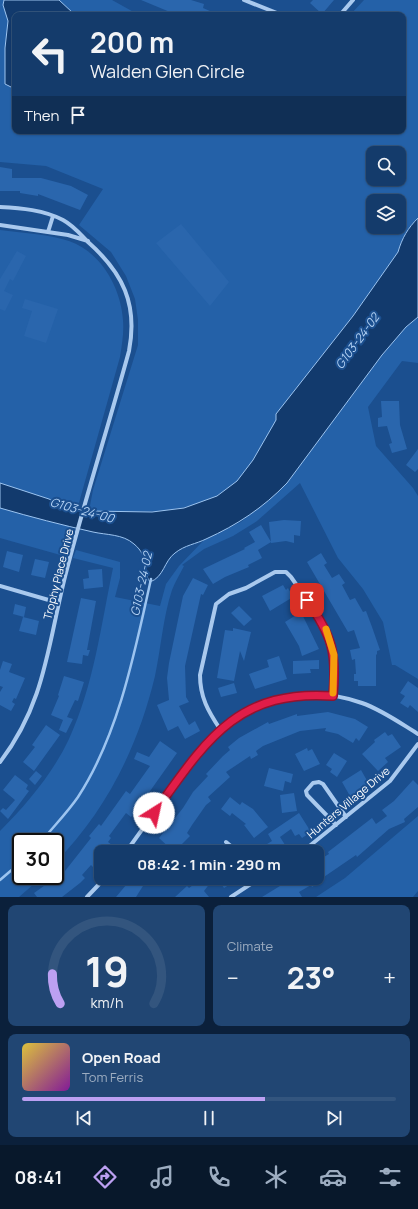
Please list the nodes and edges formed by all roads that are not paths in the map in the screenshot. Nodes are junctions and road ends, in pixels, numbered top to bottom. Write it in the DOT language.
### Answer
graph roads {
  1 [pos="244,0"];
  2 [pos="353,0"];
  3 [pos="274,12"];
  4 [pos="343,12"];
  5 [pos="0,207"];
  6 [pos="52,216"];
  7 [pos="0,225"];
  8 [pos="48,232"];
  9 [pos="88,242"];
  10 [pos="0,586"];
  11 [pos="59,603"];
  12 [pos="333,696"];
  13 [pos="220,729"];
  14 [pos="418,734"];
  15 [pos="418,744"];
  16 [pos="0,762"];
  17 [pos="346,817"];
  18 [pos="336,825"];
  19 [pos="226,842"];
  20 [pos="131,845"];
  21 [pos="230,845"];
  22 [pos="311,845"];
  23 [pos="98,885"];
  24 [pos="248,885"];
  25 [pos="87,897"];
  26 [pos="231,897"];
  1 -- 3 [label="street"];
  2 -- 4 [label="street"];
  5 -- 6 [label="street, Trophy Place Drive"];
  6 -- 8 [label="street"];
  6 -- 9 [label="street, Trophy Place Drive"];
  7 -- 8 [label="street"];
  8 -- 9 [label="street"];
  9 -- 11 [label="street, Trophy Place Drive"];
  10 -- 11 [label="street"];
  11 -- 16 [label="street, Trophy Place Drive"];
  12 -- 13 [label="street"];
  12 -- 13 [label="street"];
  12 -- 14 [label="street"];
  13 -- 20 [label="street"];
  15 -- 17 [label="street, Hunters Village Drive"];
  17 -- 18 [label="street, Hunters Village Drive"];
  17 -- 18 [label="street"];
  18 -- 22 [label="street, Hunters Village Drive"];
  19 -- 21 [label="street"];
  23 -- 25 [label="street"];
  24 -- 26 [label="street"];
}
